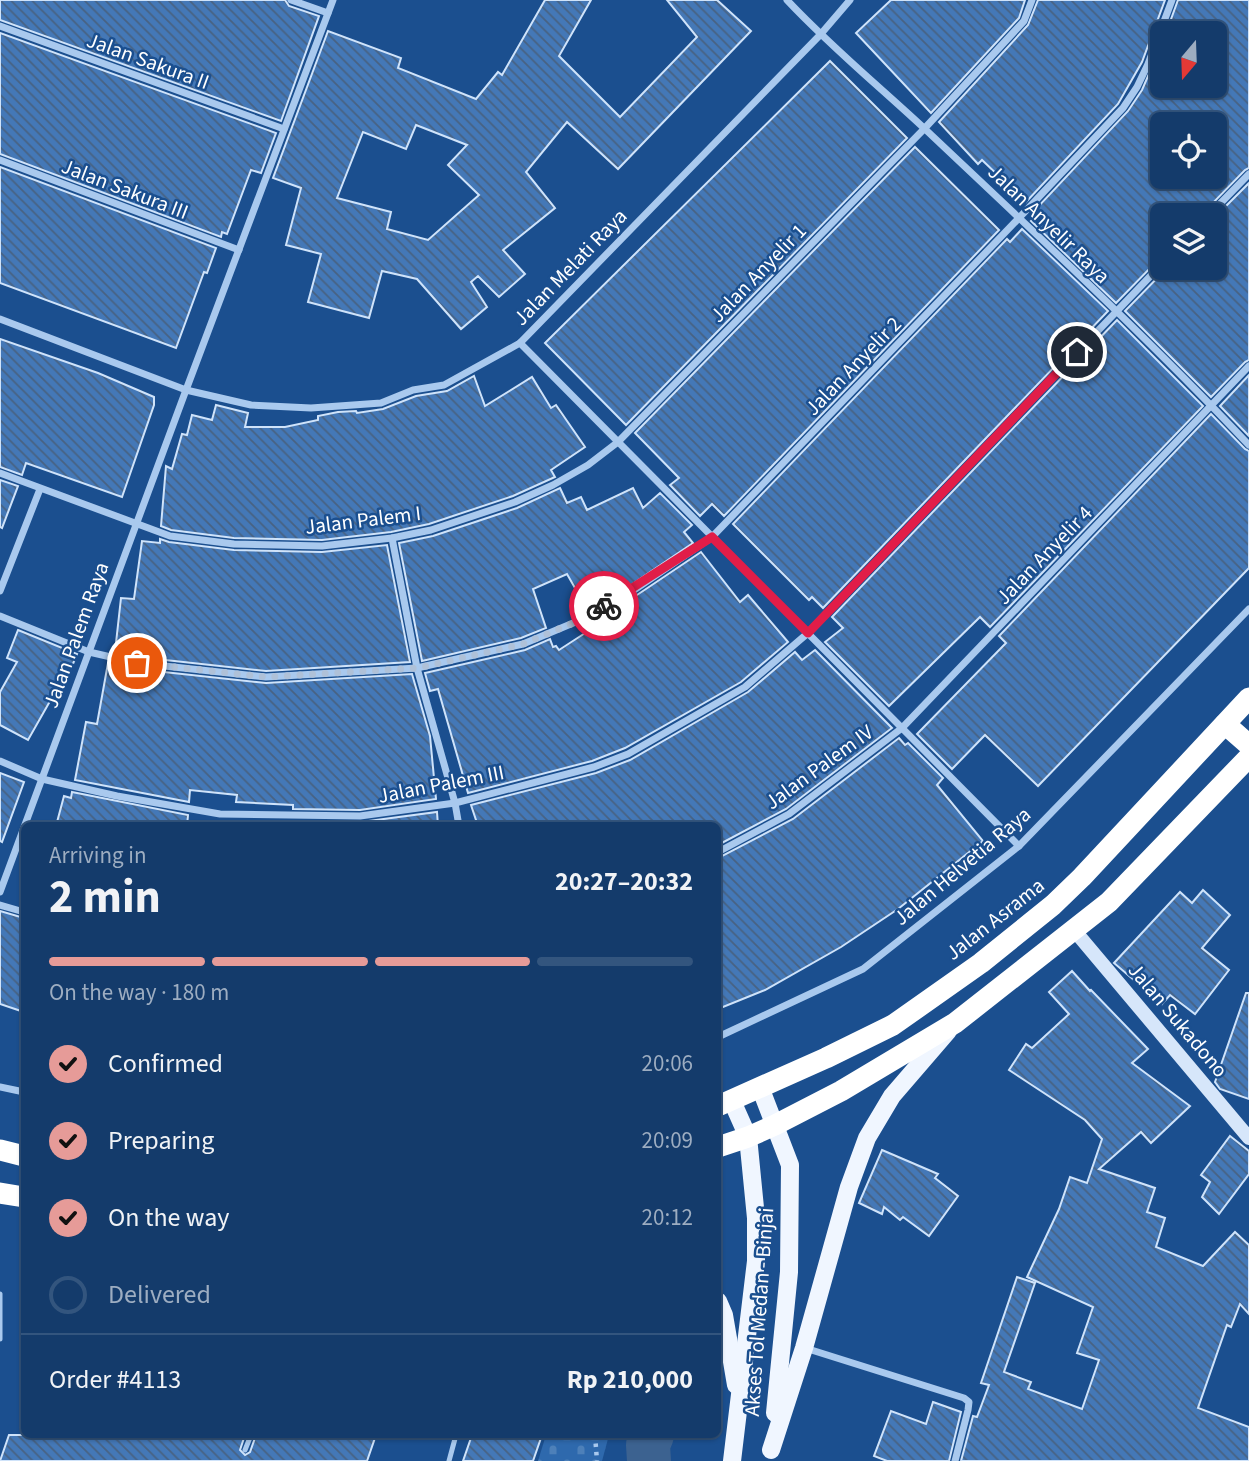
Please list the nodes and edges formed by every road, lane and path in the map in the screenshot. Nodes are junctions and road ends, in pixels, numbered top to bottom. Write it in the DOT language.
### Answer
graph roads {
  1 [pos="291,0"];
  2 [pos="333,0"];
  3 [pos="787,0"];
  4 [pos="850,0"];
  5 [pos="1032,0"];
  6 [pos="1172,0"];
  7 [pos="328,13"];
  8 [pos="0,26"];
  9 [pos="820,35"];
  10 [pos="924,129"];
  11 [pos="285,130"];
  12 [pos="0,160"];
  13 [pos="1249,174"];
  14 [pos="1221,203"];
  15 [pos="1018,219"];
  16 [pos="239,250"];
  17 [pos="1150,276"];
  18 [pos="1115,312"];
  19 [pos="0,319"];
  20 [pos="520,343"];
  21 [pos="1249,366"];
  22 [pos="186,390"];
  23 [pos="1212,406"];
  24 [pos="618,442"];
  25 [pos="1249,445"];
  26 [pos="0,473"];
  27 [pos="40,489"];
  28 [pos="136,524"];
  29 [pos="712,537"];
  30 [pos="392,538"];
  31 [pos="0,590"];
  32 [pos="1249,609"];
  33 [pos="0,615"];
  34 [pos="808,633"];
  35 [pos="89,652"];
  36 [pos="418,668"];
  37 [pos="1249,698"];
  38 [pos="1225,724"];
  39 [pos="902,728"];
  40 [pos="1249,745"];
  41 [pos="1249,757"];
  42 [pos="0,761"];
  43 [pos="42,779"];
  44 [pos="455,803"];
  45 [pos="26,822"];
  46 [pos="458,822"];
  47 [pos="21,836"];
  48 [pos="1020,846"];
  49 [pos="721,850"];
  50 [pos="0,892"];
  51 [pos="0,905"];
  52 [pos="21,911"];
  53 [pos="1074,930"];
  54 [pos="955,1023"];
  55 [pos="721,1036"];
  56 [pos="0,1087"];
  57 [pos="760,1087"];
  58 [pos="21,1092"];
  59 [pos="725,1104"];
  60 [pos="775,1125"];
  61 [pos="748,1137"];
  62 [pos="1249,1138"];
  63 [pos="721,1146"];
  64 [pos="0,1150"];
  65 [pos="21,1155"];
  66 [pos="0,1193"];
  67 [pos="21,1196"];
  68 [pos="0,1294"];
  69 [pos="721,1308"];
  70 [pos="0,1339"];
  71 [pos="804,1348"];
  72 [pos="740,1409"];
  73 [pos="250,1438"];
  74 [pos="456,1438"];
  75 [pos="595,1438"];
  76 [pos="245,1450"];
  77 [pos="770,1456"];
  78 [pos="449,1461"];
  79 [pos="597,1461"];
  80 [pos="732,1461"];
  81 [pos="955,1461"];
  1 -- 7 [label="street"];
  2 -- 7 [label="street, Jalan Palem Raya"];
  3 -- 9 [label="street, Jalan Anyelir Raya"];
  4 -- 9 [label="street, Jalan Melati Raya"];
  5 -- 10 [label="street, Jalan Anyelir 1"];
  6 -- 15 [label="street, Jalan Anyelir 2"];
  7 -- 11 [label="street, Jalan Palem Raya"];
  8 -- 11 [label="street, Jalan Sakura II"];
  9 -- 10 [label="street, Jalan Anyelir Raya"];
  9 -- 20 [label="street, Jalan Melati Raya"];
  10 -- 15 [label="street, Jalan Anyelir Raya"];
  10 -- 24 [label="street, Jalan Anyelir 1"];
  11 -- 16 [label="street, Jalan Palem Raya"];
  12 -- 16 [label="street, Jalan Sakura III"];
  13 -- 14 [label="street"];
  15 -- 18 [label="street, Jalan Anyelir Raya"];
  15 -- 29 [label="street, Jalan Anyelir 2"];
  16 -- 22 [label="street, Jalan Palem Raya"];
  17 -- 18 [label="street, Jalan Palem III"];
  18 -- 23 [label="street, Jalan Anyelir Raya"];
  18 -- 34 [label="street, Jalan Palem III"];
  19 -- 22 [label="street, Jalan Melati Raya"];
  20 -- 22 [label="street, Jalan Melati Raya"];
  20 -- 24 [label="street"];
  21 -- 23 [label="street, Jalan Anyelir 4"];
  22 -- 28 [label="street, Jalan Palem Raya"];
  23 -- 25 [label="street, Jalan Anyelir Raya"];
  23 -- 39 [label="street, Jalan Anyelir 4"];
  24 -- 29 [label="street"];
  24 -- 30 [label="street, Jalan Palem I"];
  26 -- 27 [label="street, Jalan Palem I"];
  27 -- 28 [label="street, Jalan Palem I"];
  27 -- 31 [label="street"];
  28 -- 30 [label="street, Jalan Palem I"];
  28 -- 35 [label="street, Jalan Palem Raya"];
  29 -- 34 [label="street"];
  29 -- 36 [label="street, Jalan Anyelir 2"];
  30 -- 36 [label="street"];
  32 -- 48 [label="street, Jalan Helvetia Raya"];
  33 -- 35 [label="street, Jalan Anyelir 2"];
  34 -- 39 [label="street"];
  34 -- 44 [label="street, Jalan Palem III"];
  35 -- 36 [label="street, Jalan Anyelir 2"];
  35 -- 43 [label="street, Jalan Palem Raya"];
  36 -- 44 [label="street"];
  37 -- 38 [label="highway, Jalan Asrama"];
  38 -- 40 [label="highway"];
  38 -- 57 [label="highway, Jalan Asrama"];
  39 -- 48 [label="street"];
  39 -- 49 [label="street, Jalan Palem IV"];
  41 -- 53 [label="highway"];
  42 -- 43 [label="street, Jalan Palem III"];
  43 -- 44 [label="street, Jalan Palem III"];
  43 -- 45 [label="street, Jalan Palem Raya"];
  44 -- 46 [label="street"];
  47 -- 50 [label="street, Jalan Palem Raya"];
  48 -- 55 [label="street, Jalan Helvetia Raya"];
  51 -- 52 [label="street"];
  53 -- 54 [label="highway"];
  53 -- 62 [label="street, Jalan Sukadono"];
  54 -- 60 [label="highway"];
  54 -- 71 [label="main road"];
  56 -- 58 [label="street"];
  57 -- 59 [label="highway, Jalan Asrama"];
  57 -- 60 [label="main road, Akses Tol Medan - Binjai"];
  59 -- 61 [label="main road, Akses Tol Medan - Binjai"];
  60 -- 61 [label="highway"];
  60 -- 77 [label="main road, Akses Tol Medan - Binjai"];
  61 -- 63 [label="highway"];
  61 -- 72 [label="main road, Akses Tol Medan - Binjai"];
  64 -- 65 [label="highway"];
  66 -- 67 [label="highway"];
  68 -- 70 [label="lane"];
  69 -- 72 [label="main road"];
  71 -- 77 [label="main road"];
  71 -- 81 [label="street"];
  72 -- 80 [label="main road, Akses Tol Medan - Binjai"];
  73 -- 76 [label="lane"];
  74 -- 78 [label="lane"];
  75 -- 79 [label="path"];
}
